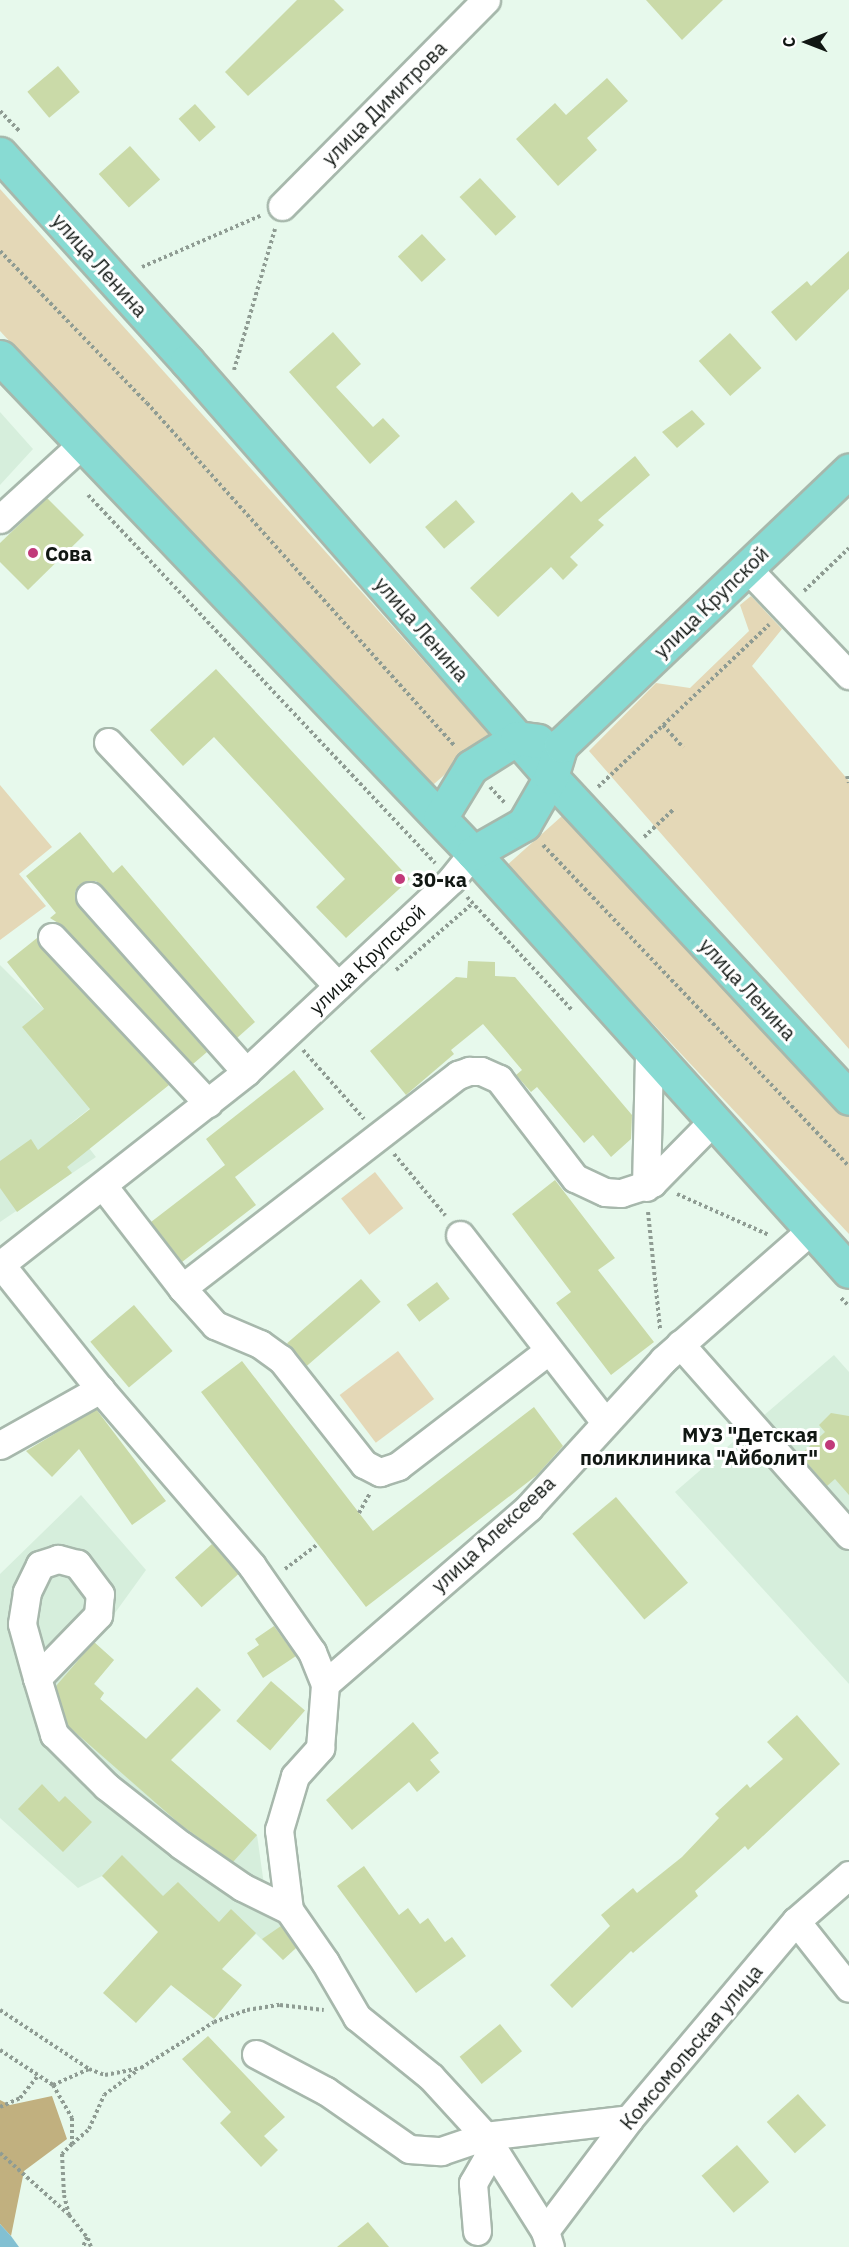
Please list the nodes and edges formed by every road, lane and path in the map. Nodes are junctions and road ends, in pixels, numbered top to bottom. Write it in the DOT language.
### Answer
graph roads {
  1 [pos="486,0"];
  2 [pos="0,154"];
  3 [pos="282,206"];
  4 [pos="0,251"];
  5 [pos="142,267"];
  6 [pos="0,357"];
  7 [pos="234,370"];
  8 [pos="70,455"];
  9 [pos="849,471"];
  10 [pos="0,519"];
  11 [pos="849,548"];
  12 [pos="747,568"];
  13 [pos="785,610"];
  14 [pos="849,675"];
  15 [pos="663,725"];
  16 [pos="517,738"];
  17 [pos="108,742"];
  18 [pos="561,745"];
  19 [pos="683,747"];
  20 [pos="471,766"];
  21 [pos="847,776"];
  22 [pos="551,777"];
  23 [pos="849,783"];
  24 [pos="595,790"];
  25 [pos="674,809"];
  26 [pos="440,818"];
  27 [pos="524,824"];
  28 [pos="642,840"];
  29 [pos="473,853"];
  30 [pos="451,880"];
  31 [pos="90,896"];
  32 [pos="52,937"];
  33 [pos="338,986"];
  34 [pos="577,1014"];
  35 [pos="649,1052"];
  36 [pos="246,1072"];
  37 [pos="849,1098"];
  38 [pos="208,1103"];
  39 [pos="713,1121"];
  40 [pos="849,1166"];
  41 [pos="649,1185"];
  42 [pos="104,1187"];
  43 [pos="460,1235"];
  44 [pos="802,1237"];
  45 [pos="0,1265"];
  46 [pos="841,1280"];
  47 [pos="182,1288"];
  48 [pos="849,1306"];
  49 [pos="549,1350"];
  50 [pos="672,1352"];
  51 [pos="100,1389"];
  52 [pos="605,1422"];
  53 [pos="0,1445"];
  54 [pos="849,1535"];
  55 [pos="318,1544"];
  56 [pos="266,1584"];
  57 [pos="37,1678"];
  58 [pos="325,1684"];
  59 [pos="849,1875"];
  60 [pos="289,1910"];
  61 [pos="796,1922"];
  62 [pos="849,1988"];
  63 [pos="0,2010"];
  64 [pos="357,2017"];
  65 [pos="0,2050"];
  66 [pos="256,2054"];
  67 [pos="141,2068"];
  68 [pos="89,2069"];
  69 [pos="37,2078"];
  70 [pos="53,2085"];
  71 [pos="0,2107"];
  72 [pos="629,2119"];
  73 [pos="485,2136"];
  74 [pos="72,2144"];
  75 [pos="0,2153"];
  76 [pos="69,2215"];
  77 [pos="477,2231"];
  78 [pos="87,2237"];
  79 [pos="548,2239"];
  80 [pos="83,2247"];
  81 [pos="91,2247"];
  1 -- 3 [label="street, улица Димитрова"];
  2 -- 16 [label="main road, улица Ленина"];
  3 -- 5 [label="path"];
  3 -- 7 [label="path"];
  4 -- 20 [label="path"];
  6 -- 8 [label="main road"];
  8 -- 10 [label="street"];
  8 -- 26 [label="main road"];
  8 -- 30 [label="path"];
  9 -- 12 [label="main road, улица Крупской"];
  11 -- 13 [label="path"];
  12 -- 13 [label="street"];
  12 -- 18 [label="main road, улица Крупской"];
  13 -- 14 [label="street"];
  13 -- 15 [label="path"];
  15 -- 19 [label="path"];
  15 -- 24 [label="path"];
  16 -- 18 [label="main road"];
  16 -- 20 [label="main road"];
  16 -- 22 [label="main road, улица Ленина"];
  17 -- 33 [label="street"];
  18 -- 22 [label="main road, улица Крупской"];
  20 -- 26 [label="main road"];
  20 -- 27 [label="path"];
  21 -- 23 [label="path"];
  22 -- 27 [label="main road, улица Крупской"];
  22 -- 37 [label="main road, улица Ленина"];
  25 -- 28 [label="path"];
  26 -- 29 [label="main road"];
  27 -- 29 [label="main road, улица Крупской"];
  27 -- 40 [label="path"];
  29 -- 30 [label="street, улица Крупской"];
  29 -- 35 [label="main road"];
  30 -- 33 [label="street, улица Крупской"];
  30 -- 34 [label="path"];
  31 -- 36 [label="street"];
  32 -- 38 [label="street"];
  33 -- 36 [label="street, улица Крупской"];
  35 -- 39 [label="main road"];
  35 -- 41 [label="street"];
  36 -- 38 [label="street, улица Крупской"];
  38 -- 42 [label="street, улица Крупской"];
  39 -- 41 [label="street"];
  39 -- 44 [label="main road"];
  41 -- 44 [label="path"];
  41 -- 47 [label="street"];
  41 -- 50 [label="path"];
  42 -- 45 [label="street, улица Крупской"];
  42 -- 47 [label="street"];
  43 -- 49 [label="street"];
  44 -- 46 [label="main road"];
  44 -- 50 [label="street, улица Алексеева"];
  45 -- 51 [label="street"];
  46 -- 48 [label="path"];
  47 -- 49 [label="street"];
  49 -- 52 [label="street"];
  50 -- 52 [label="street, улица Алексеева"];
  50 -- 54 [label="street"];
  51 -- 53 [label="street"];
  51 -- 56 [label="street"];
  52 -- 58 [label="street, улица Алексеева"];
  55 -- 56 [label="path"];
  56 -- 58 [label="street"];
  57 -- 60 [label="street"];
  58 -- 60 [label="street"];
  59 -- 61 [label="street, Комсомольская улица"];
  60 -- 64 [label="street"];
  61 -- 62 [label="street"];
  61 -- 72 [label="street, Комсомольская улица"];
  63 -- 68 [label="path"];
  64 -- 67 [label="path"];
  64 -- 73 [label="street"];
  65 -- 69 [label="path"];
  66 -- 73 [label="street"];
  67 -- 68 [label="path"];
  67 -- 74 [label="path"];
  68 -- 70 [label="path"];
  69 -- 70 [label="path"];
  69 -- 71 [label="path"];
  70 -- 74 [label="path"];
  72 -- 73 [label="street"];
  72 -- 79 [label="street, Комсомольская улица"];
  73 -- 77 [label="street"];
  73 -- 79 [label="street"];
  74 -- 76 [label="path"];
  75 -- 76 [label="path"];
  76 -- 78 [label="path"];
  78 -- 80 [label="path"];
  78 -- 81 [label="path"];
}
